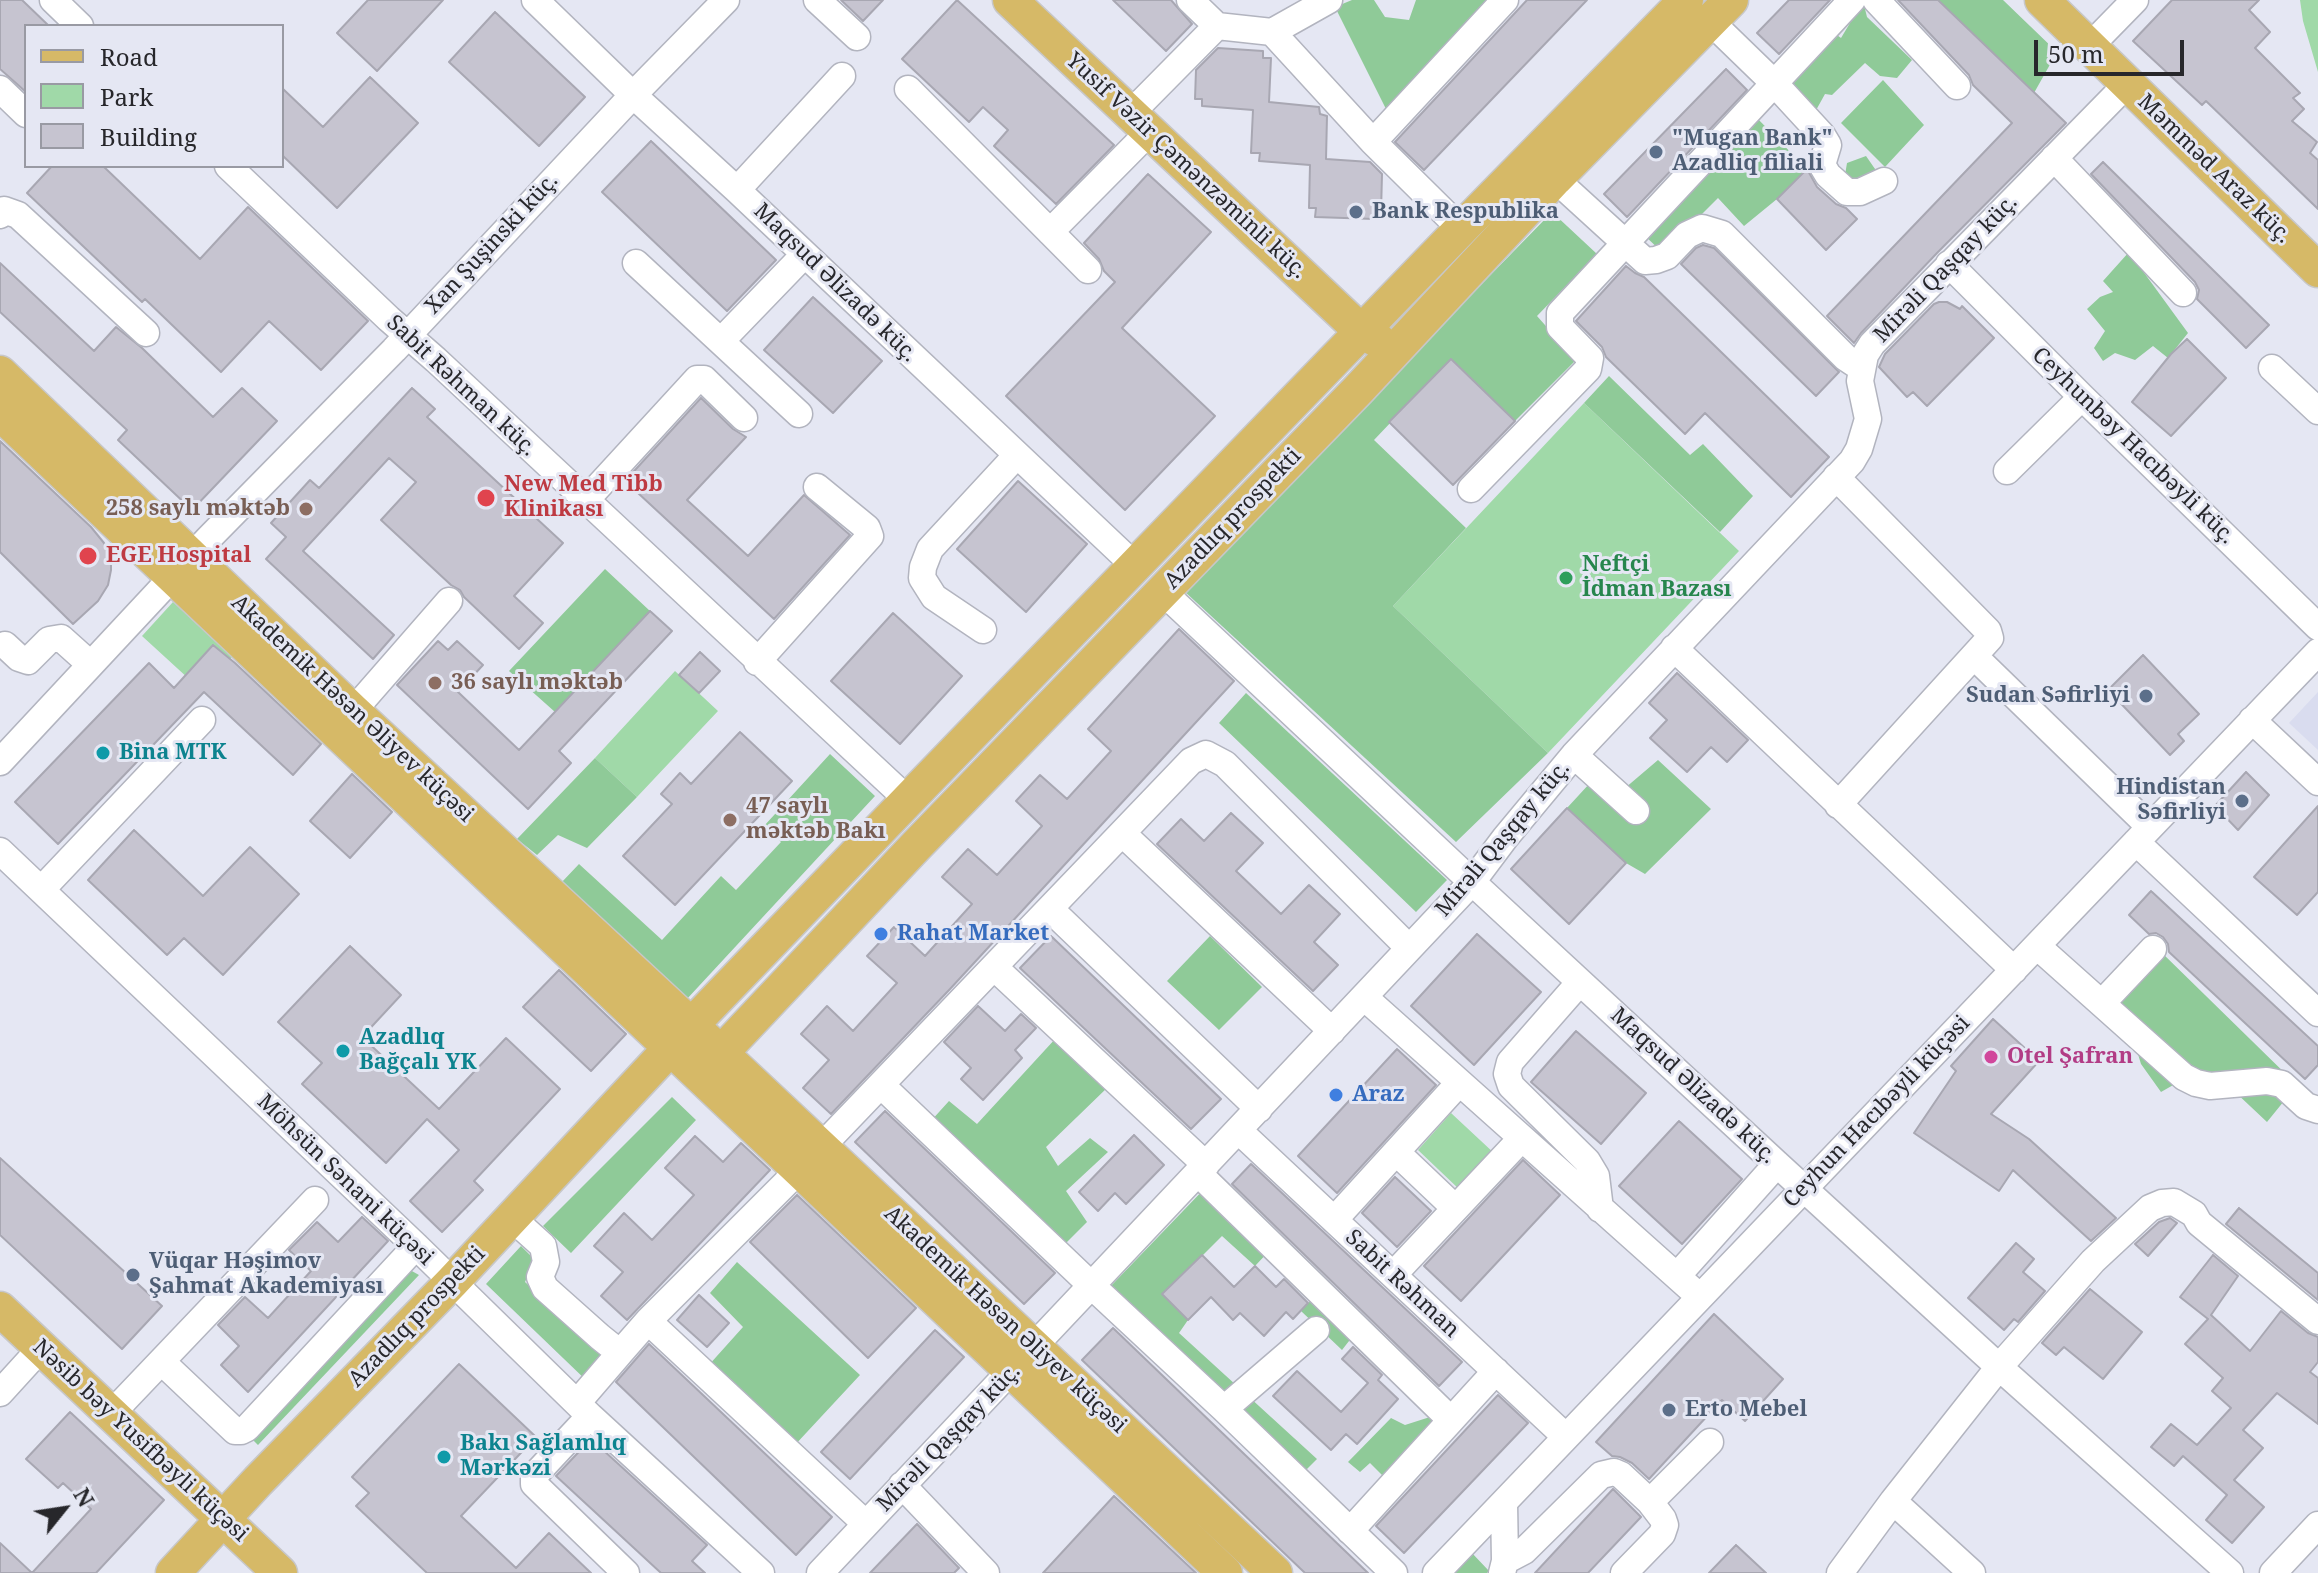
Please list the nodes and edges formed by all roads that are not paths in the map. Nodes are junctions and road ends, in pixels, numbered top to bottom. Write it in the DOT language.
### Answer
graph roads {
  1 [pos="53,0"];
  2 [pos="535,0"];
  3 [pos="726,0"];
  4 [pos="817,0"];
  5 [pos="1010,0"];
  6 [pos="1190,0"];
  7 [pos="1329,0"];
  8 [pos="1505,0"];
  9 [pos="1852,0"];
  10 [pos="1876,0"];
  11 [pos="2042,0"];
  12 [pos="2135,0"];
  13 [pos="1709,7"];
  14 [pos="78,24"];
  15 [pos="1217,26"];
  16 [pos="1272,32"];
  17 [pos="857,37"];
  18 [pos="1664,45"];
  19 [pos="2090,46"];
  20 [pos="842,76"];
  21 [pos="1775,84"];
  22 [pos="2127,84"];
  23 [pos="1957,86"];
  24 [pos="0,89"];
  25 [pos="908,89"];
  26 [pos="633,95"];
  27 [pos="24,112"];
  28 [pos="1141,122"];
  29 [pos="1373,142"];
  30 [pos="2054,158"];
  31 [pos="230,168"];
  32 [pos="1555,179"];
  33 [pos="1884,181"];
  34 [pos="737,190"];
  35 [pos="0,215"];
  36 [pos="1461,229"];
  37 [pos="1050,232"];
  38 [pos="1626,245"];
  39 [pos="804,255"];
  40 [pos="636,263"];
  41 [pos="1949,264"];
  42 [pos="1088,270"];
  43 [pos="2318,270"];
  44 [pos="2183,293"];
  45 [pos="1362,332"];
  46 [pos="146,333"];
  47 [pos="407,335"];
  48 [pos="721,341"];
  49 [pos="1403,341"];
  50 [pos="1861,368"];
  51 [pos="2272,368"];
  52 [pos="0,373"];
  53 [pos="2082,397"];
  54 [pos="2318,411"];
  55 [pos="0,413"];
  56 [pos="799,414"];
  57 [pos="744,418"];
  58 [pos="1017,455"];
  59 [pos="2007,471"];
  60 [pos="1836,477"];
  61 [pos="817,487"];
  62 [pos="1471,489"];
  63 [pos="585,501"];
  64 [pos="1135,566"];
  65 [pos="182,567"];
  66 [pos="1163,592"];
  67 [pos="449,601"];
  68 [pos="2318,627"];
  69 [pos="983,630"];
  70 [pos="5,645"];
  71 [pos="1674,648"];
  72 [pos="2318,652"];
  73 [pos="1975,657"];
  74 [pos="757,662"];
  75 [pos="90,664"];
  76 [pos="353,711"];
  77 [pos="202,720"];
  78 [pos="2252,720"];
  79 [pos="1574,755"];
  80 [pos="0,762"];
  81 [pos="2318,782"];
  82 [pos="908,800"];
  83 [pos="1838,805"];
  84 [pos="1636,811"];
  85 [pos="1123,834"];
  86 [pos="2143,835"];
  87 [pos="0,851"];
  88 [pos="1472,882"];
  89 [pos="41,890"];
  90 [pos="1050,909"];
  91 [pos="2037,946"];
  92 [pos="1409,948"];
  93 [pos="2153,949"];
  94 [pos="994,967"];
  95 [pos="2014,970"];
  96 [pos="1580,982"];
  97 [pos="1364,997"];
  98 [pos="2102,1003"];
  99 [pos="2318,1013"];
  100 [pos="676,1030"];
  101 [pos="1332,1031"];
  102 [pos="727,1062"];
  103 [pos="1459,1083"];
  104 [pos="881,1085"];
  105 [pos="1259,1109"];
  106 [pos="2318,1110"];
  107 [pos="1238,1130"];
  108 [pos="1521,1139"];
  109 [pos="1396,1152"];
  110 [pos="810,1158"];
  111 [pos="1777,1164"];
  112 [pos="1202,1169"];
  113 [pos="1804,1189"];
  114 [pos="315,1200"];
  115 [pos="1455,1208"];
  116 [pos="1600,1209"];
  117 [pos="512,1218"];
  118 [pos="1334,1220"];
  119 [pos="416,1246"];
  120 [pos="1393,1275"];
  121 [pos="1677,1276"];
  122 [pos="452,1282"];
  123 [pos="1092,1286"];
  124 [pos="1700,1297"];
  125 [pos="0,1309"];
  126 [pos="648,1321"];
  127 [pos="2318,1321"];
  128 [pos="1316,1330"];
  129 [pos="41,1348"];
  130 [pos="620,1353"];
  131 [pos="1024,1359"];
  132 [pos="162,1362"];
  133 [pos="1999,1367"];
  134 [pos="1496,1371"];
  135 [pos="0,1393"];
  136 [pos="584,1409"];
  137 [pos="1224,1409"];
  138 [pos="111,1414"];
  139 [pos="1451,1420"];
  140 [pos="1566,1437"];
  141 [pos="1710,1442"];
  142 [pos="902,1485"];
  143 [pos="1893,1501"];
  144 [pos="1504,1502"];
  145 [pos="1650,1502"];
  146 [pos="223,1519"];
  147 [pos="866,1524"];
  148 [pos="2318,1525"];
  149 [pos="1350,1531"];
  150 [pos="1504,1567"];
  151 [pos="173,1573"];
  152 [pos="280,1573"];
  153 [pos="626,1573"];
  154 [pos="761,1573"];
  155 [pos="820,1573"];
  156 [pos="986,1573"];
  157 [pos="1225,1573"];
  158 [pos="1275,1573"];
  159 [pos="1394,1573"];
  160 [pos="1436,1573"];
  161 [pos="1624,1573"];
  162 [pos="1840,1573"];
  163 [pos="1972,1573"];
  164 [pos="2230,1573"];
  165 [pos="2273,1573"];
  1 -- 14 [label="street"];
  2 -- 26 [label="street, Maqsud Əlizadə küç."];
  3 -- 26 [label="street, Xan Şuşinski küç."];
  4 -- 17 [label="street"];
  5 -- 28 [label="main road, Yusif Vəzir Çəmənzəminli küç."];
  6 -- 15 [label="street"];
  7 -- 16 [label="street"];
  8 -- 29 [label="street"];
  9 -- 21 [label="street"];
  10 -- 23 [label="street"];
  11 -- 19 [label="main road, Məmməd Araz küç."];
  12 -- 19 [label="street"];
  13 -- 18 [label="main road, Azadlıq prospekti"];
  13 -- 21 [label="street"];
  15 -- 16 [label="street"];
  15 -- 28 [label="street"];
  16 -- 29 [label="street"];
  18 -- 32 [label="main road, Azadlıq prospekti"];
  18 -- 36 [label="main road, Azadlıq prospekti"];
  19 -- 22 [label="main road, Məmməd Araz küç."];
  20 -- 34 [label="street"];
  21 -- 33 [label="street"];
  21 -- 38 [label="street"];
  22 -- 30 [label="street, Mirəli Qaşqay küç."];
  22 -- 43 [label="main road, Məmməd Araz küç."];
  24 -- 27 [label="street"];
  25 -- 37 [label="street"];
  26 -- 34 [label="street, Maqsud Əlizadə küç."];
  26 -- 47 [label="street, Xan Şuşinski küç."];
  28 -- 37 [label="street"];
  28 -- 45 [label="main road, Yusif Vəzir Çəmənzəminli küç."];
  29 -- 36 [label="street"];
  30 -- 41 [label="street, Mirəli Qaşqay küç."];
  30 -- 44 [label="street"];
  31 -- 47 [label="street, Sabit Rəhman küç."];
  32 -- 38 [label="street"];
  32 -- 49 [label="main road, Azadlıq prospekti"];
  34 -- 39 [label="street, Maqsud Əlizadə küç."];
  35 -- 46 [label="street"];
  36 -- 45 [label="main road, Azadlıq prospekti"];
  37 -- 42 [label="street"];
  38 -- 50 [label="street"];
  38 -- 62 [label="street"];
  39 -- 48 [label="street"];
  39 -- 58 [label="street, Maqsud Əlizadə küç."];
  40 -- 48 [label="street"];
  41 -- 50 [label="street, Mirəli Qaşqay küç."];
  41 -- 53 [label="street, Ceyhunbəy Hacıbəyli küç."];
  45 -- 49 [label="main road"];
  45 -- 64 [label="main road, Azadlıq prospekti"];
  47 -- 63 [label="street, Sabit Rəhman küç."];
  47 -- 65 [label="street, Xan Şuşinski küç."];
  48 -- 56 [label="street"];
  49 -- 66 [label="main road, Azadlıq prospekti"];
  50 -- 60 [label="street, Mirəli Qaşqay küç."];
  51 -- 54 [label="street"];
  52 -- 65 [label="main road, Akademik Həsən Əliyev küçəsi"];
  53 -- 59 [label="street"];
  53 -- 68 [label="street, Ceyhunbəy Hacıbəyli küç."];
  55 -- 65 [label="main road, Akademik Həsən Əliyev küçəsi"];
  57 -- 63 [label="street"];
  58 -- 64 [label="street, Maqsud Əlizadə küç."];
  58 -- 69 [label="street"];
  60 -- 71 [label="street, Mirəli Qaşqay küç."];
  60 -- 73 [label="street"];
  61 -- 74 [label="street"];
  63 -- 74 [label="street, Sabit Rəhman küç."];
  64 -- 82 [label="main road, Azadlıq prospekti"];
  65 -- 75 [label="street, Xan Şuşinski küç."];
  65 -- 76 [label="main road, Akademik Həsən Əliyev küçəsi"];
  65 -- 100 [label="main road, Akademik Həsən Əliyev küçəsi"];
  66 -- 88 [label="street, Maqsud Əlizadə küç."];
  66 -- 102 [label="main road, Azadlıq prospekti"];
  67 -- 76 [label="street"];
  70 -- 75 [label="street"];
  71 -- 79 [label="street, Mirəli Qaşqay küç."];
  71 -- 83 [label="street"];
  72 -- 78 [label="street, Ceyhun Hacıbəyli küçəsi"];
  73 -- 83 [label="street"];
  73 -- 86 [label="street"];
  74 -- 82 [label="street, Sabit Rəhman küç."];
  75 -- 80 [label="street, Xan Şuşinski küç."];
  76 -- 100 [label="main road, Akademik Həsən Əliyev küçəsi"];
  77 -- 89 [label="street"];
  78 -- 81 [label="street"];
  78 -- 86 [label="street, Ceyhun Hacıbəyli küçəsi"];
  79 -- 84 [label="street"];
  79 -- 88 [label="street, Mirəli Qaşqay küç."];
  82 -- 100 [label="main road, Azadlıq prospekti"];
  83 -- 95 [label="street"];
  85 -- 90 [label="street"];
  85 -- 92 [label="street"];
  85 -- 101 [label="street"];
  86 -- 91 [label="street, Ceyhun Hacıbəyli küçəsi"];
  86 -- 99 [label="street"];
  87 -- 89 [label="street, Möhsün Sənani küçəsi"];
  88 -- 92 [label="street, Mirəli Qaşqay küç."];
  88 -- 96 [label="street, Maqsud Əlizadə küç."];
  89 -- 119 [label="street, Möhsün Sənani küçəsi"];
  90 -- 94 [label="street"];
  90 -- 105 [label="street"];
  91 -- 95 [label="street, Ceyhun Hacıbəyli küçəsi"];
  91 -- 98 [label="street"];
  92 -- 97 [label="street, Mirəli Qaşqay küç."];
  93 -- 98 [label="street"];
  94 -- 104 [label="street"];
  94 -- 112 [label="street"];
  95 -- 113 [label="street, Ceyhun Hacıbəyli küçəsi"];
  96 -- 111 [label="street, Maqsud Əlizadə küç."];
  96 -- 116 [label="street"];
  97 -- 101 [label="street, Mirəli Qaşqay küç."];
  97 -- 103 [label="street"];
  98 -- 106 [label="street"];
  100 -- 102 [label="main road, Akademik Həsən Əliyev küçəsi"];
  100 -- 117 [label="main road, Azadlıq prospekti"];
  101 -- 105 [label="street, Mirəli Qaşqay küç."];
  102 -- 110 [label="main road, Akademik Həsən Əliyev küçəsi"];
  103 -- 108 [label="street"];
  103 -- 109 [label="street"];
  104 -- 110 [label="street"];
  104 -- 123 [label="street"];
  105 -- 107 [label="street, Mirəli Qaşqay küç."];
  107 -- 112 [label="street, Mirəli Qaşqay küç."];
  107 -- 118 [label="street, Sabit Rəhman"];
  108 -- 115 [label="street"];
  108 -- 116 [label="street"];
  109 -- 115 [label="street"];
  109 -- 118 [label="street"];
  110 -- 126 [label="street"];
  110 -- 131 [label="main road, Akademik Həsən Əliyev küçəsi"];
  111 -- 113 [label="street, Maqsud Əlizadə küç."];
  111 -- 121 [label="street"];
  112 -- 123 [label="street, Mirəli Qaşqay küç."];
  112 -- 139 [label="street"];
  113 -- 124 [label="street, Ceyhun Hacıbəyli küçəsi"];
  113 -- 133 [label="street, Maqsud Əlizadə küç."];
  114 -- 132 [label="street"];
  115 -- 120 [label="street"];
  116 -- 121 [label="street"];
  117 -- 122 [label="main road, Azadlıq prospekti"];
  117 -- 130 [label="street"];
  118 -- 120 [label="street, Sabit Rəhman"];
  119 -- 122 [label="street, Möhsün Sənani küçəsi"];
  119 -- 132 [label="street"];
  120 -- 134 [label="street, Sabit Rəhman"];
  121 -- 124 [label="street"];
  122 -- 136 [label="street, Möhsün Sənani küçəsi"];
  122 -- 146 [label="main road, Azadlıq prospekti"];
  123 -- 131 [label="street, Mirəli Qaşqay küç."];
  123 -- 137 [label="street"];
  124 -- 140 [label="street, Ceyhun Hacıbəyli küçəsi"];
  125 -- 129 [label="main road, Nəsib bəy Yusifbəyli küçəsi"];
  126 -- 130 [label="street"];
  126 -- 147 [label="street"];
  127 -- 133 [label="street"];
  128 -- 137 [label="street"];
  129 -- 135 [label="street"];
  129 -- 138 [label="main road, Nəsib bəy Yusifbəyli küçəsi"];
  130 -- 136 [label="street"];
  131 -- 142 [label="street, Mirəli Qaşqay küç."];
  131 -- 157 [label="main road, Akademik Həsən Əliyev küçəsi"];
  131 -- 158 [label="main road, Akademik Həsən Əliyev küçəsi"];
  132 -- 138 [label="street"];
  133 -- 143 [label="street"];
  133 -- 164 [label="street, Maqsud Əlizadə küç."];
  134 -- 139 [label="street"];
  134 -- 140 [label="street, Sabit Rəhman"];
  136 -- 153 [label="street"];
  136 -- 154 [label="street, Möhsün Sənani küçəsi"];
  137 -- 149 [label="street"];
  138 -- 146 [label="main road, Nəsib bəy Yusifbəyli küçəsi"];
  139 -- 149 [label="street"];
  140 -- 144 [label="street, Ceyhun Hacıbəyli küçəsi"];
  141 -- 145 [label="street"];
  142 -- 147 [label="street, Mirəli Qaşqay küç."];
  142 -- 156 [label="street"];
  143 -- 162 [label="street"];
  143 -- 163 [label="street"];
  144 -- 150 [label="street"];
  144 -- 160 [label="street, Ceyhun Hacıbəyli küçəsi"];
  145 -- 150 [label="street"];
  145 -- 161 [label="street"];
  146 -- 151 [label="main road, Azadlıq prospekti"];
  146 -- 152 [label="main road, Nəsib bəy Yusifbəyli küçəsi"];
  147 -- 155 [label="street, Mirəli Qaşqay küç."];
  148 -- 165 [label="street"];
  149 -- 159 [label="street"];
}
